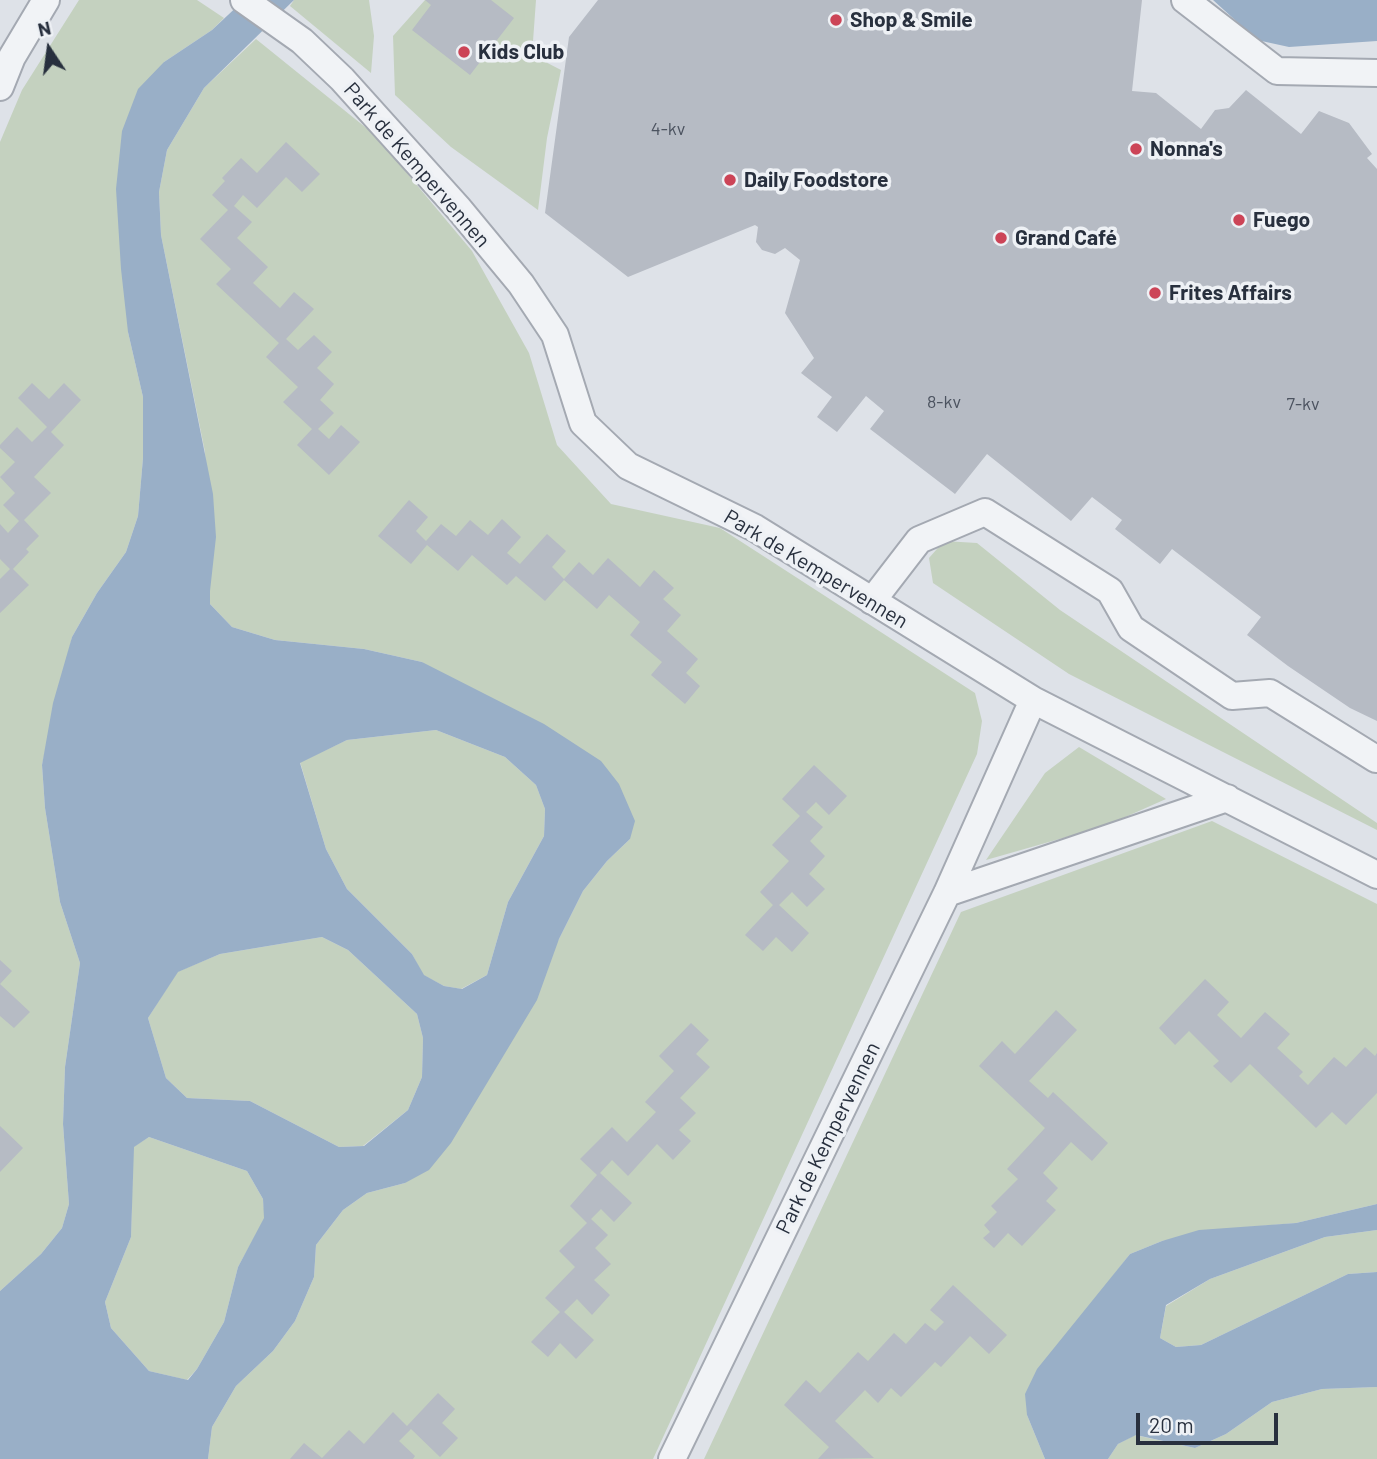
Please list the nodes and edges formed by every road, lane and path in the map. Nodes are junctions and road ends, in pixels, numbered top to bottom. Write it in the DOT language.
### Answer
graph roads {
  1 [pos="46,0"];
  2 [pos="244,0"];
  3 [pos="1185,0"];
  4 [pos="1377,73"];
  5 [pos="0,87"];
  6 [pos="872,601"];
  7 [pos="1033,700"];
  8 [pos="1376,759"];
  9 [pos="1227,797"];
  10 [pos="1377,875"];
  11 [pos="947,893"];
  12 [pos="672,1459"];
  1 -- 5 [label="lane"];
  2 -- 6 [label="lane, Park de Kempervennen"];
  3 -- 4 [label="lane"];
  6 -- 7 [label="lane, Park de Kempervennen"];
  6 -- 8 [label="lane"];
  7 -- 9 [label="lane, Park de Kempervennen"];
  7 -- 11 [label="lane, Park de Kempervennen"];
  9 -- 10 [label="lane, Park de Kempervennen"];
  9 -- 11 [label="lane"];
  11 -- 12 [label="lane, Park de Kempervennen"];
}
